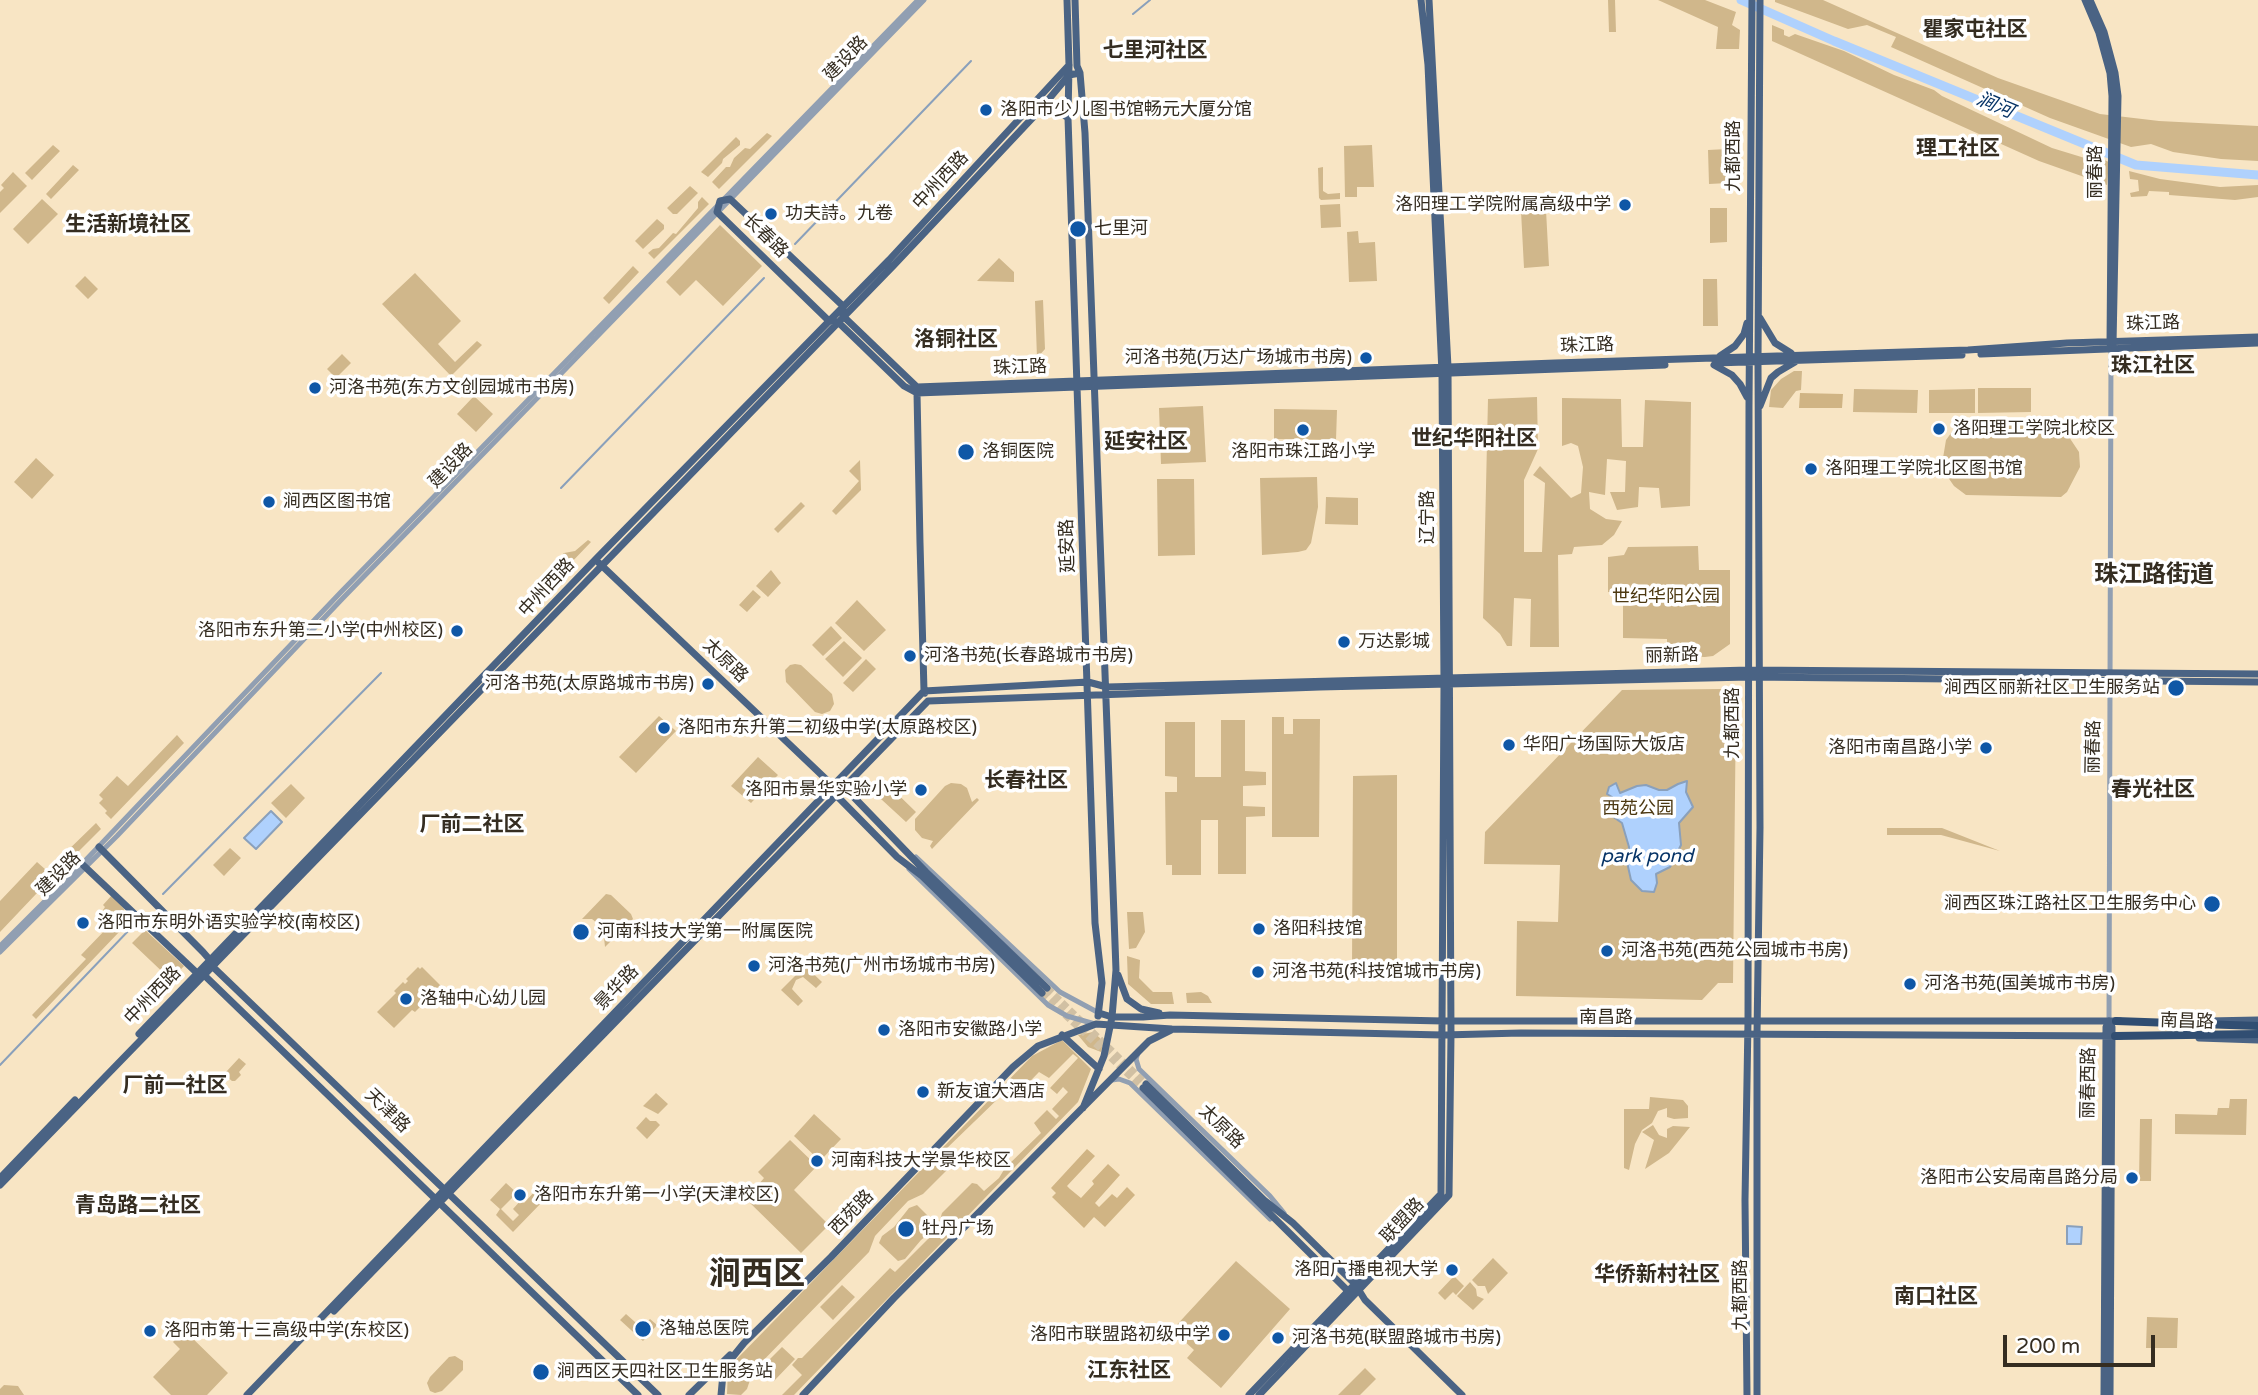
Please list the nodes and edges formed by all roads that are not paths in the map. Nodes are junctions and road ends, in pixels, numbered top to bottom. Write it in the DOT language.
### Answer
graph roads {
  1 [pos="918,0"];
  2 [pos="923,0"];
  3 [pos="1067,0"];
  4 [pos="1075,0"];
  5 [pos="1421,0"];
  6 [pos="1429,0"];
  7 [pos="1752,0"];
  8 [pos="1760,0"];
  9 [pos="2085,0"];
  10 [pos="2090,0"];
  11 [pos="1075,68"];
  12 [pos="1069,75"];
  13 [pos="2115,96"];
  14 [pos="1038,112"];
  15 [pos="1068,118"];
  16 [pos="730,198"];
  17 [pos="720,201"];
  18 [pos="717,212"];
  19 [pos="843,306"];
  20 [pos="1754,313"];
  21 [pos="841,319"];
  22 [pos="829,321"];
  23 [pos="2258,337"];
  24 [pos="2111,343"];
  25 [pos="2258,343"];
  26 [pos="1795,358"];
  27 [pos="1749,359"];
  28 [pos="1758,359"];
  29 [pos="1710,361"];
  30 [pos="1445,370"];
  31 [pos="1094,384"];
  32 [pos="1078,385"];
  33 [pos="917,390"];
  34 [pos="1749,406"];
  35 [pos="1758,410"];
  36 [pos="598,562"];
  37 [pos="1749,673"];
  38 [pos="1759,673"];
  39 [pos="2258,674"];
  40 [pos="2111,677"];
  41 [pos="1447,681"];
  42 [pos="1088,682"];
  43 [pos="2258,682"];
  44 [pos="924,691"];
  45 [pos="1107,691"];
  46 [pos="1088,696"];
  47 [pos="928,701"];
  48 [pos="832,785"];
  49 [pos="844,787"];
  50 [pos="836,795"];
  51 [pos="905,848"];
  52 [pos="100,849"];
  53 [pos="897,857"];
  54 [pos="84,866"];
  55 [pos="0,946"];
  56 [pos="0,952"];
  57 [pos="1116,959"];
  58 [pos="1098,960"];
  59 [pos="211,962"];
  60 [pos="1116,970"];
  61 [pos="200,973"];
  62 [pos="1099,1013"];
  63 [pos="1174,1015"];
  64 [pos="2258,1020"];
  65 [pos="1111,1021"];
  66 [pos="1447,1021"];
  67 [pos="1748,1021"];
  68 [pos="1758,1021"];
  69 [pos="2113,1021"];
  70 [pos="1937,1022"];
  71 [pos="1096,1024"];
  72 [pos="2258,1026"];
  73 [pos="1175,1029"];
  74 [pos="2233,1030"];
  75 [pos="2258,1034"];
  76 [pos="1062,1035"];
  77 [pos="1447,1035"];
  78 [pos="1748,1035"];
  79 [pos="1757,1035"];
  80 [pos="1936,1036"];
  81 [pos="2111,1036"];
  82 [pos="2258,1040"];
  83 [pos="1140,1050"];
  84 [pos="1099,1069"];
  85 [pos="1109,1081"];
  86 [pos="1083,1108"];
  87 [pos="0,1178"];
  88 [pos="0,1185"];
  89 [pos="447,1191"];
  90 [pos="437,1201"];
  91 [pos="1293,1223"];
  92 [pos="1287,1232"];
  93 [pos="1358,1287"];
  94 [pos="1351,1294"];
  95 [pos="1365,1300"];
  96 [pos="744,1343"];
  97 [pos="723,1393"];
  98 [pos="247,1395"];
  99 [pos="253,1395"];
  100 [pos="638,1395"];
  101 [pos="659,1395"];
  102 [pos="689,1395"];
  103 [pos="803,1395"];
  104 [pos="1249,1395"];
  105 [pos="1259,1395"];
  106 [pos="1462,1395"];
  107 [pos="1747,1395"];
  108 [pos="1757,1395"];
  109 [pos="2104,1395"];
  110 [pos="2110,1395"];
  1 -- 17 [label="street, 建设路"];
  2 -- 16 [label="street, 建设路"];
  3 -- 11 [label="main road"];
  4 -- 11 [label="main road"];
  5 -- 30 [label="main road, 辽宁路"];
  6 -- 30 [label="main road, 辽宁路"];
  7 -- 20 [label="main road, 九都西路"];
  8 -- 20 [label="main road, 九都西路"];
  9 -- 13 [label="main road, 丽春路"];
  10 -- 13 [label="main road, 丽春路"];
  11 -- 12 [label="main road"];
  11 -- 19 [label="main road, 中州西路"];
  11 -- 31 [label="main road, 延安路"];
  12 -- 14 [label="main road, 中州西路"];
  12 -- 15 [label="main road, 延安路"];
  13 -- 24 [label="main road, 丽春路"];
  14 -- 15 [label="main road"];
  14 -- 21 [label="main road, 中州西路"];
  15 -- 32 [label="main road, 延安路"];
  16 -- 17 [label="main road, 长春路"];
  16 -- 18 [label="street, 建设路"];
  16 -- 19 [label="main road, 长春路"];
  17 -- 18 [label="main road, 长春路"];
  17 -- 52 [label="street, 建设路"];
  18 -- 22 [label="main road, 长春路"];
  18 -- 52 [label="street, 建设路"];
  19 -- 21 [label="main road"];
  19 -- 22 [label="main road, 中州西路"];
  20 -- 26 [label="main road"];
  20 -- 27 [label="main road, 九都西路"];
  20 -- 28 [label="main road, 九都西路"];
  20 -- 29 [label="main road"];
  21 -- 22 [label="main road"];
  21 -- 33 [label="main road"];
  21 -- 36 [label="main road, 中州西路"];
  22 -- 36 [label="main road, 中州西路"];
  23 -- 24 [label="main road, 珠江路"];
  24 -- 25 [label="main road, 珠江路"];
  24 -- 26 [label="main road, 珠江路"];
  24 -- 40 [label="street, 丽春路"];
  26 -- 28 [label="main road, 珠江路"];
  26 -- 35 [label="main road"];
  27 -- 28 [label="main road, 珠江路"];
  27 -- 29 [label="main road, 珠江路"];
  27 -- 34 [label="main road, 九都西路"];
  28 -- 35 [label="main road, 九都西路"];
  29 -- 30 [label="main road, 珠江路"];
  29 -- 34 [label="main road"];
  30 -- 31 [label="main road, 珠江路"];
  30 -- 41 [label="main road, 辽宁路"];
  31 -- 32 [label="main road, 珠江路"];
  31 -- 45 [label="main road, 延安路"];
  32 -- 33 [label="main road, 珠江路"];
  32 -- 42 [label="main road, 延安路"];
  33 -- 44 [label="main road"];
  34 -- 37 [label="main road, 九都西路"];
  35 -- 38 [label="main road, 九都西路"];
  36 -- 48 [label="main road, 太原路"];
  36 -- 59 [label="main road, 中州西路"];
  37 -- 38 [label="main road, 丽新路"];
  37 -- 41 [label="main road, 丽新路"];
  37 -- 67 [label="main road, 九都西路"];
  38 -- 40 [label="main road, 丽新路"];
  38 -- 68 [label="main road, 九都西路"];
  39 -- 40 [label="main road, 丽新路"];
  40 -- 43 [label="main road, 丽新路"];
  40 -- 69 [label="street, 丽春路"];
  41 -- 45 [label="main road, 丽新路"];
  41 -- 66 [label="main road, 辽宁路"];
  42 -- 44 [label="main road"];
  42 -- 45 [label="main road, 丽新路"];
  42 -- 46 [label="main road, 延安路"];
  44 -- 47 [label="main road"];
  44 -- 48 [label="main road, 景华路"];
  45 -- 46 [label="main road, 丽新路"];
  45 -- 57 [label="main road, 延安路"];
  46 -- 47 [label="main road"];
  46 -- 58 [label="main road, 延安路"];
  47 -- 49 [label="main road, 景华路"];
  48 -- 49 [label="main road"];
  48 -- 50 [label="main road, 太原路"];
  48 -- 89 [label="main road, 景华路"];
  49 -- 50 [label="main road, 景华路"];
  49 -- 51 [label="main road, 太原路"];
  50 -- 53 [label="main road, 太原路"];
  50 -- 89 [label="main road, 景华路"];
  51 -- 53 [label="main road, 太原路"];
  51 -- 62 [label="street"];
  52 -- 54 [label="street, 建设路"];
  52 -- 59 [label="main road, 天津路"];
  53 -- 71 [label="street"];
  54 -- 55 [label="street, 建设路"];
  54 -- 56 [label="street, 建设路"];
  54 -- 61 [label="main road, 天津路"];
  57 -- 58 [label="main road"];
  57 -- 60 [label="main road, 延安路"];
  58 -- 62 [label="main road, 延安路"];
  59 -- 61 [label="main road, 中州西路"];
  59 -- 89 [label="main road, 天津路"];
  60 -- 63 [label="main road"];
  60 -- 65 [label="main road, 延安路"];
  61 -- 87 [label="main road, 中州西路"];
  61 -- 88 [label="main road, 中州西路"];
  61 -- 90 [label="main road, 天津路"];
  62 -- 65 [label="main road, 南昌路"];
  62 -- 71 [label="main road, 延安路"];
  63 -- 65 [label="main road, 南昌路"];
  63 -- 66 [label="main road, 南昌路"];
  63 -- 73 [label="main road"];
  64 -- 69 [label="main road, 南昌路"];
  65 -- 71 [label="main road, 南昌路"];
  65 -- 73 [label="main road, 南昌路"];
  65 -- 84 [label="main road, 延安路"];
  66 -- 67 [label="main road, 南昌路"];
  66 -- 77 [label="main road, 辽宁路"];
  67 -- 68 [label="main road, 南昌路"];
  67 -- 78 [label="main road, 九都西路"];
  68 -- 70 [label="main road, 南昌路"];
  68 -- 79 [label="main road, 九都西路"];
  69 -- 70 [label="main road, 南昌路"];
  69 -- 74 [label="highway, 南昌路"];
  69 -- 81 [label="main road, 丽春西路"];
  70 -- 80 [label="main road"];
  71 -- 76 [label="main road, 西苑路"];
  72 -- 74 [label="highway, 南昌路"];
  73 -- 77 [label="main road, 南昌路"];
  73 -- 83 [label="main road"];
  74 -- 75 [label="highway, 南昌路"];
  74 -- 81 [label="highway, 南昌路"];
  76 -- 84 [label="main road"];
  76 -- 96 [label="main road, 西苑路"];
  77 -- 78 [label="main road, 南昌路"];
  77 -- 93 [label="main road, 联盟路"];
  78 -- 79 [label="main road, 南昌路"];
  78 -- 107 [label="main road, 九都西路"];
  79 -- 80 [label="main road, 南昌路"];
  79 -- 108 [label="main road, 九都西路"];
  80 -- 81 [label="main road, 南昌路"];
  81 -- 82 [label="main road, 南昌路"];
  81 -- 109 [label="main road, 丽春西路"];
  81 -- 110 [label="main road, 丽春西路"];
  83 -- 85 [label="main road"];
  83 -- 91 [label="street, 太原路"];
  84 -- 86 [label="main road, 延安路"];
  85 -- 86 [label="main road"];
  85 -- 92 [label="street, 太原路"];
  86 -- 103 [label="main road"];
  89 -- 90 [label="main road, 景华路"];
  89 -- 101 [label="main road, 天津路"];
  90 -- 98 [label="main road, 景华路"];
  90 -- 99 [label="main road, 景华路"];
  90 -- 100 [label="main road, 天津路"];
  91 -- 92 [label="main road, 太原路"];
  91 -- 93 [label="main road, 太原路"];
  92 -- 94 [label="main road, 太原路"];
  93 -- 94 [label="main road, 联盟路"];
  93 -- 95 [label="main road, 太原路"];
  94 -- 95 [label="main road, 太原路"];
  94 -- 104 [label="main road, 联盟路"];
  94 -- 105 [label="main road, 联盟路"];
  95 -- 106 [label="main road, 太原路"];
  96 -- 97 [label="main road, 西苑路"];
  96 -- 102 [label="main road"];
}
